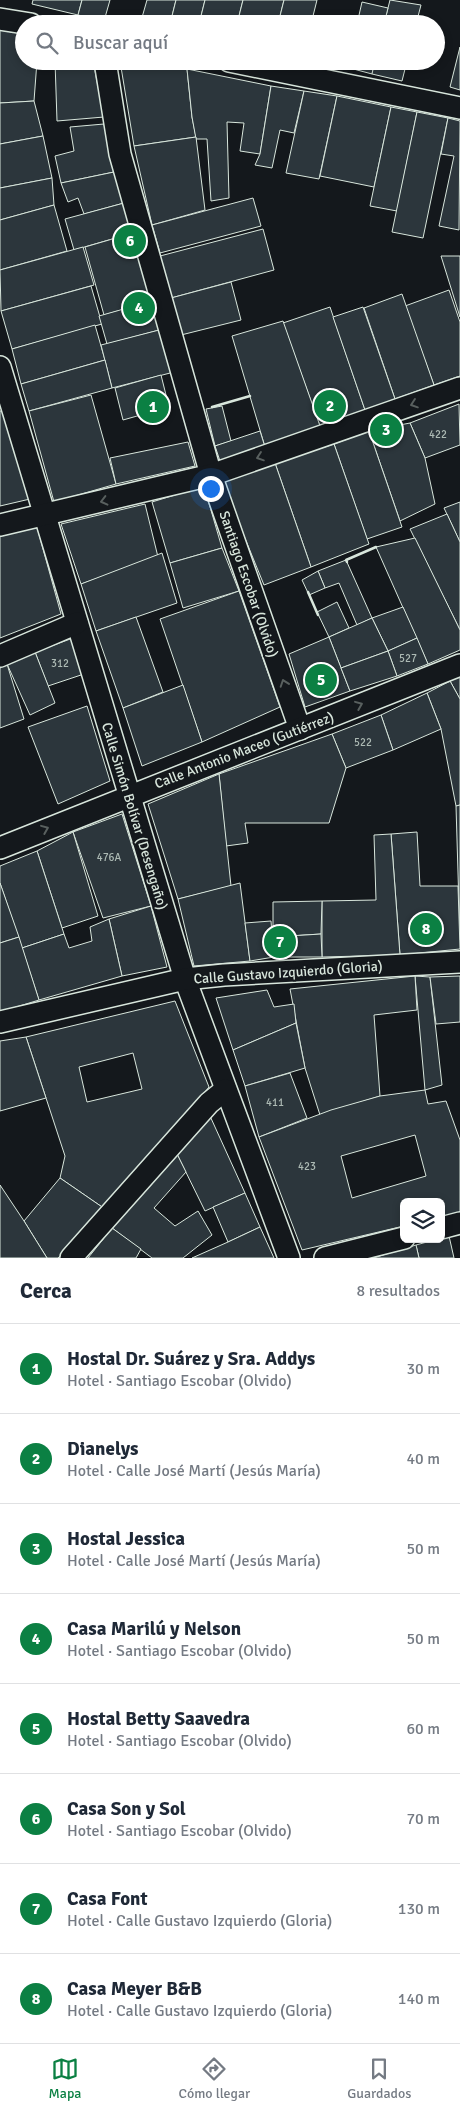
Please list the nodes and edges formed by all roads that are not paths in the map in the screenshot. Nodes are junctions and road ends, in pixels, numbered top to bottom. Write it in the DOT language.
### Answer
graph roads {
  1 [pos="0,19"];
  2 [pos="15,21"];
  3 [pos="106,70"];
  4 [pos="273,70"];
  5 [pos="460,108"];
  6 [pos="0,367"];
  7 [pos="460,388"];
  8 [pos="211,475"];
  9 [pos="45,516"];
  10 [pos="0,525"];
  11 [pos="77,623"];
  12 [pos="0,656"];
  13 [pos="460,665"];
  14 [pos="300,729"];
  15 [pos="129,795"];
  16 [pos="0,848"];
  17 [pos="460,962"];
  18 [pos="184,979"];
  19 [pos="0,1022"];
  20 [pos="225,1090"];
  21 [pos="460,1223"];
  22 [pos="445,1227"];
  23 [pos="400,1239"];
  24 [pos="71,1258"];
  25 [pos="289,1258"];
  26 [pos="325,1258"];
  1 -- 2 [label="street"];
  3 -- 8 [label="street, Santiago Escobar (Olvido)"];
  4 -- 5 [label="street"];
  6 -- 9 [label="street, Calle Simón Bolívar (Desengaño)"];
  7 -- 8 [label="street, one-way"];
  8 -- 9 [label="street, one-way"];
  14 -- 8 [label="street, Santiago Escobar (Olvido), one-way"];
  9 -- 10 [label="street"];
  9 -- 11 [label="street, Calle Simón Bolívar (Desengaño)"];
  11 -- 12 [label="street"];
  11 -- 15 [label="street, Calle Simón Bolívar (Desengaño)"];
  14 -- 13 [label="street, Calle Antonio Maceo (Gutiérrez), one-way"];
  14 -- 15 [label="street, Calle Antonio Maceo (Gutiérrez)"];
  16 -- 15 [label="street, Calle Antonio Maceo (Gutiérrez), one-way"];
  15 -- 18 [label="street, Calle Simón Bolívar (Desengaño)"];
  17 -- 18 [label="street, Calle Gustavo Izquierdo (Gloria)"];
  18 -- 19 [label="street, Calle Gustavo Izquierdo (Gloria)"];
  18 -- 20 [label="street, Calle Simón Bolívar (Desengaño)"];
  20 -- 24 [label="street"];
  20 -- 25 [label="street, Calle Simón Bolívar (Desengaño)"];
  21 -- 22 [label="street"];
  23 -- 26 [label="street"];
}
